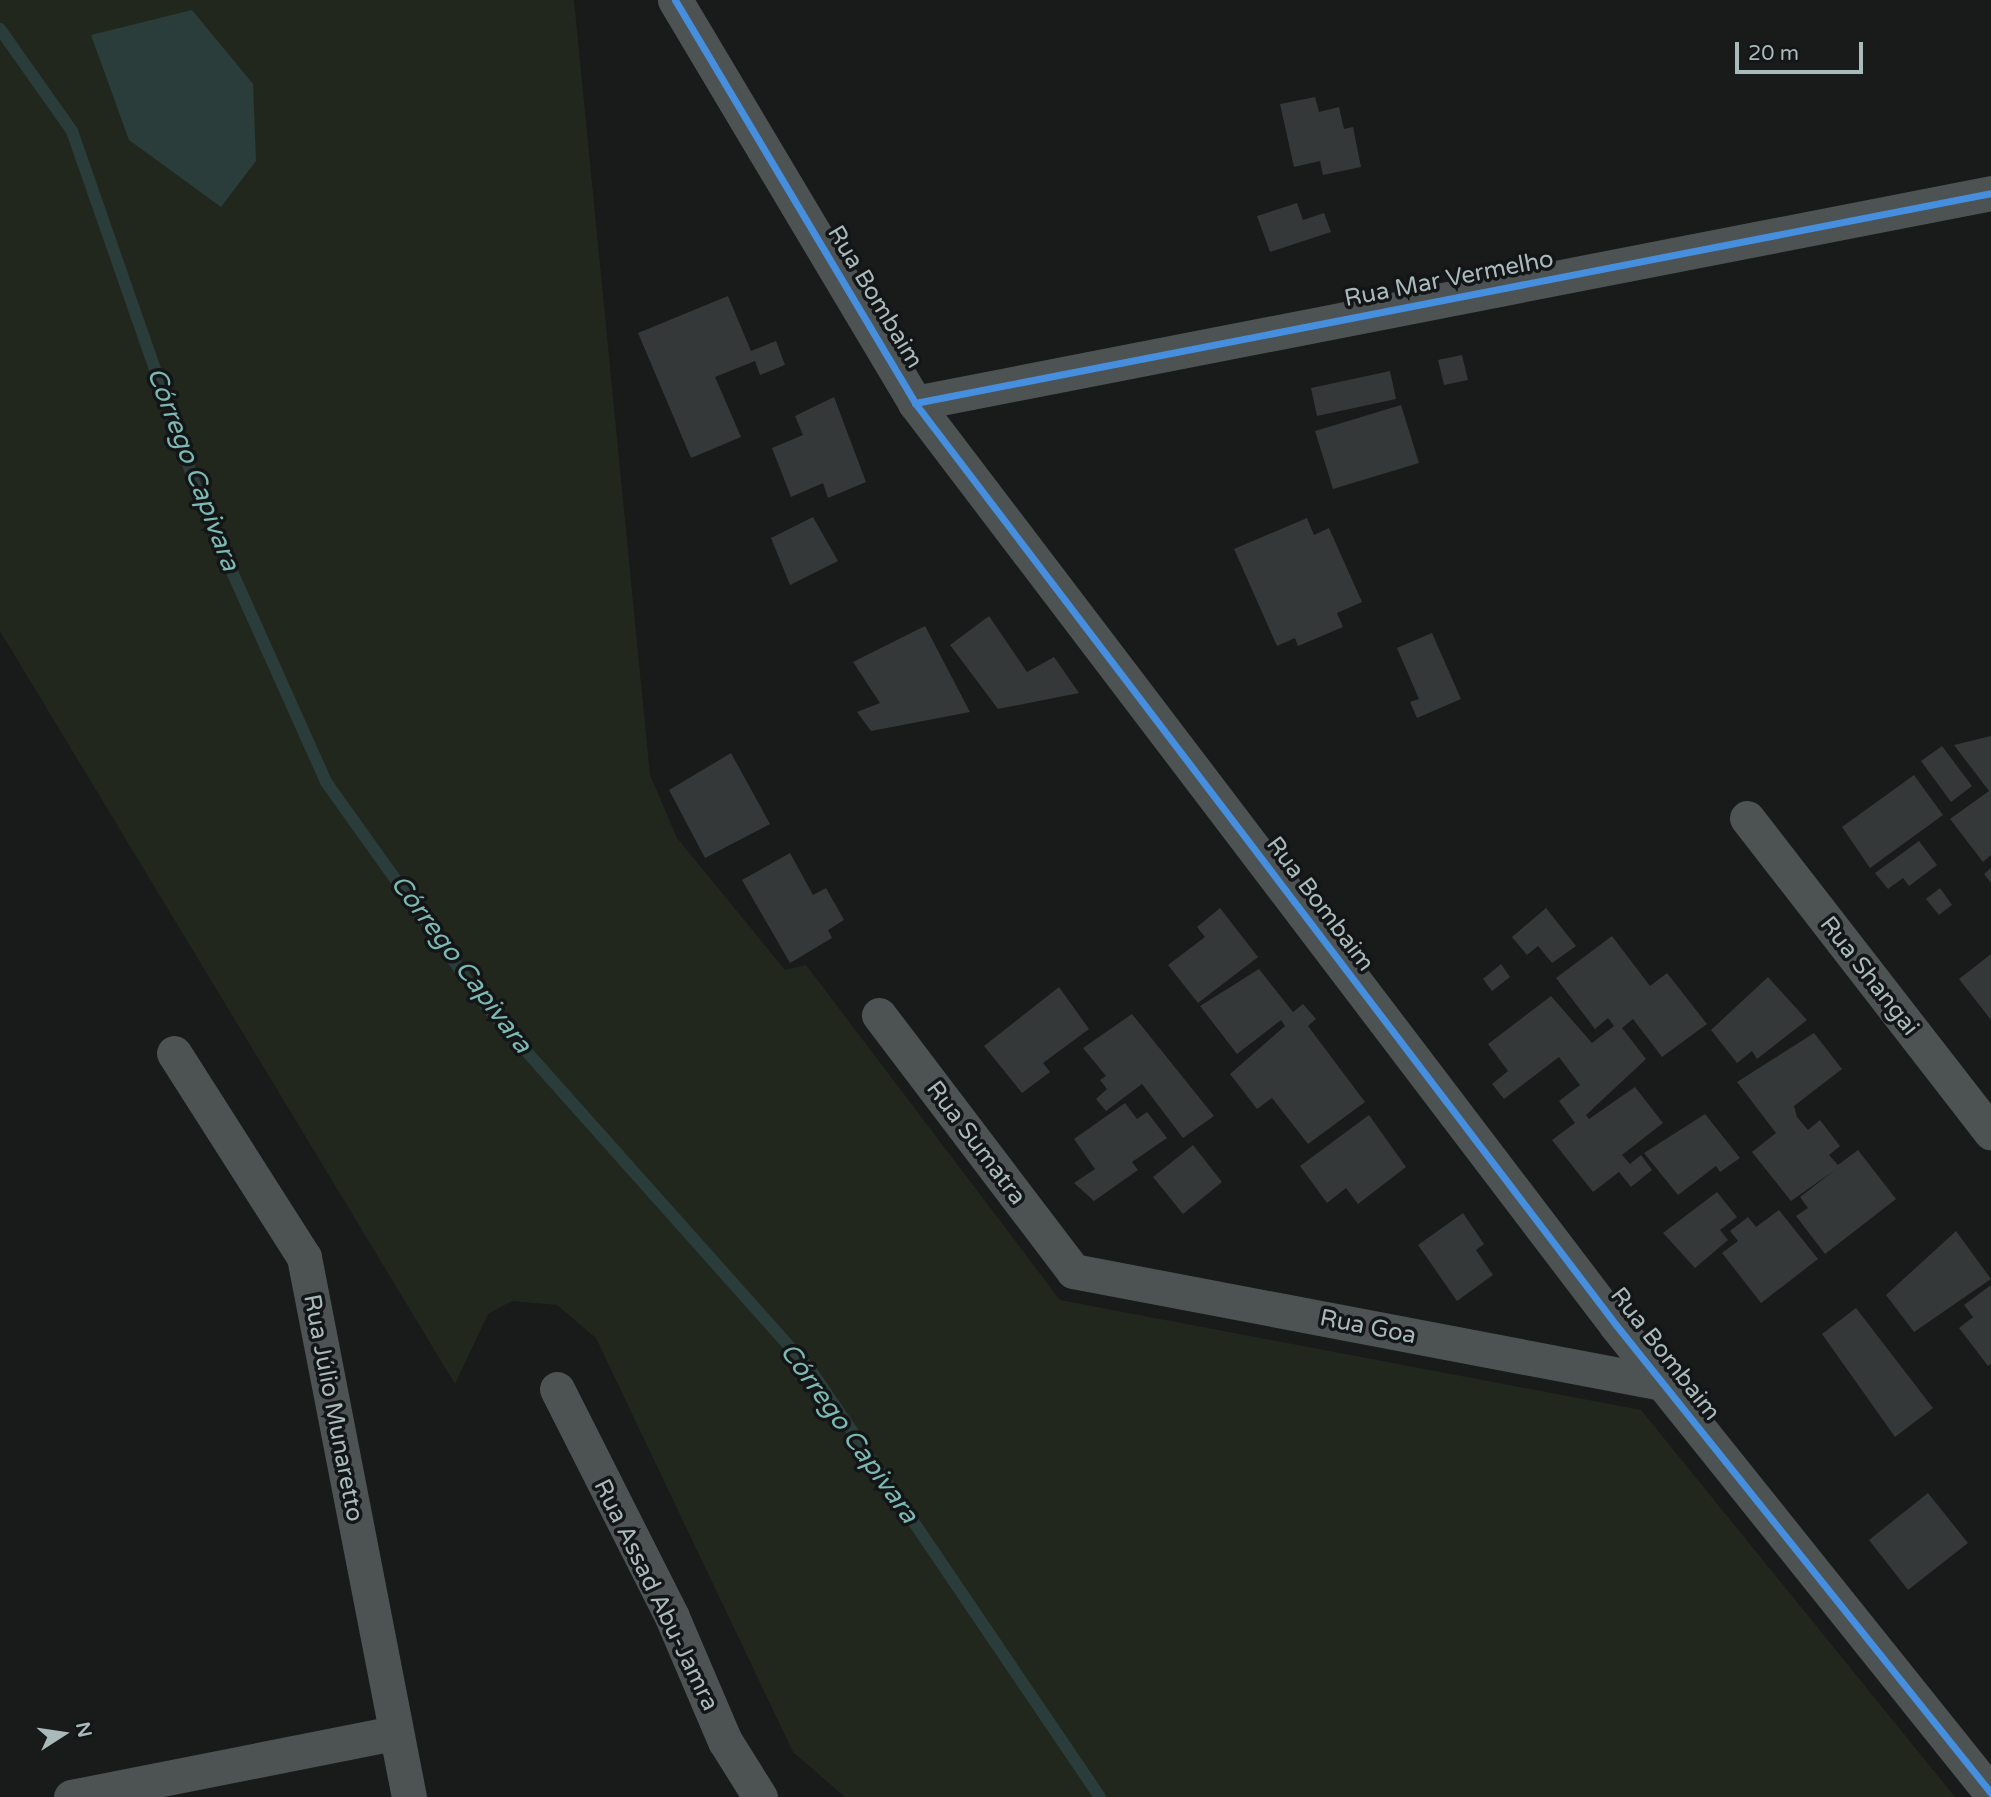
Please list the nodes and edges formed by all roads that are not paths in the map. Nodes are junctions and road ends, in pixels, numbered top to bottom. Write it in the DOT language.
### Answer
graph roads {
  1 [pos="674,0"];
  2 [pos="1991,193"];
  3 [pos="915,403"];
  4 [pos="1747,818"];
  5 [pos="879,1015"];
  6 [pos="174,1053"];
  7 [pos="1991,1133"];
  8 [pos="1073,1271"];
  9 [pos="1662,1383"];
  10 [pos="557,1389"];
  11 [pos="395,1732"];
  12 [pos="1985,1772"];
  13 [pos="71,1797"];
  14 [pos="409,1797"];
  15 [pos="760,1797"];
  1 -- 3 [label="street, Rua Bombaim"];
  2 -- 3 [label="street, Rua Mar Vermelho"];
  3 -- 9 [label="street, Rua Bombaim"];
  4 -- 7 [label="street, Rua Shangai"];
  5 -- 8 [label="street, Rua Sumatra"];
  6 -- 11 [label="street, Rua Júlio Munaretto"];
  8 -- 9 [label="street, Rua Goa"];
  9 -- 12 [label="street, Rua Bombaim"];
  10 -- 15 [label="street, Rua Assad Abu-Jamra"];
  11 -- 13 [label="street"];
  11 -- 14 [label="street, Rua Júlio Munaretto"];
}
